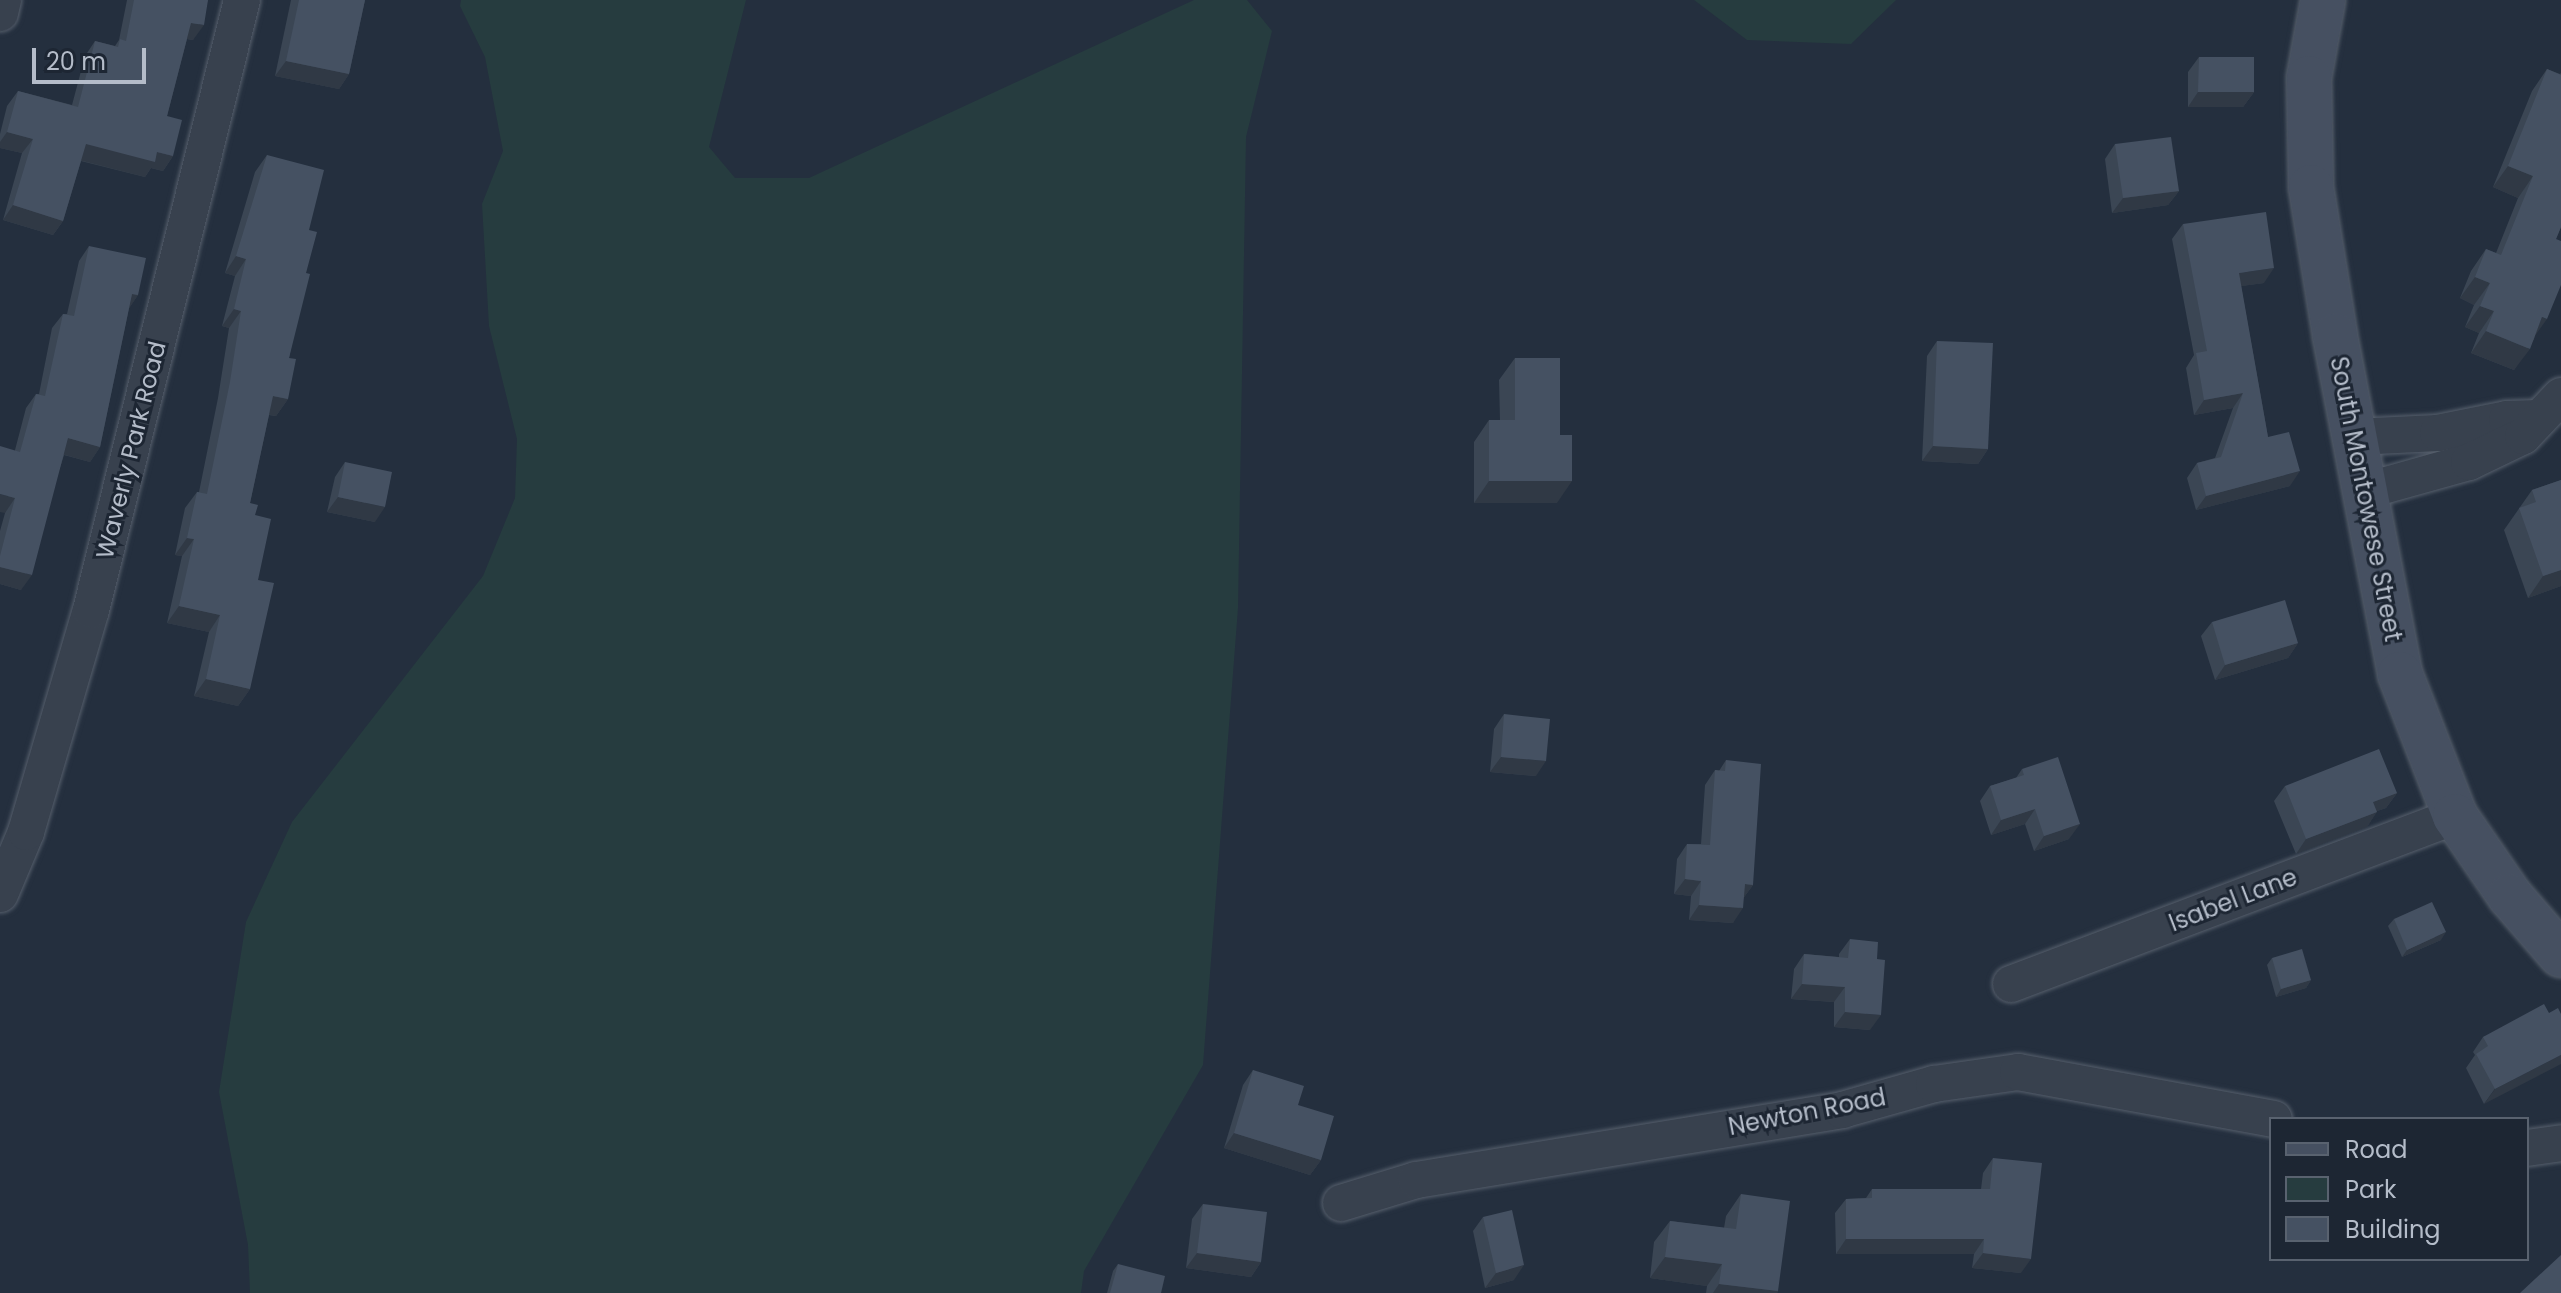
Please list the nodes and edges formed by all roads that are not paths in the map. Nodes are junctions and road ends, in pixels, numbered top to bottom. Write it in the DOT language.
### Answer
graph roads {
  1 [pos="242,0"];
  2 [pos="2323,0"];
  3 [pos="2,2"];
  4 [pos="0,13"];
  5 [pos="2550,407"];
  6 [pos="2354,437"];
  7 [pos="2365,491"];
  8 [pos="2455,816"];
  9 [pos="0,894"];
  10 [pos="2561,955"];
  11 [pos="2011,984"];
  12 [pos="2269,1118"];
  13 [pos="2561,1143"];
  14 [pos="2529,1148"];
  15 [pos="1341,1203"];
  1 -- 9 [label="street, Waverly Park Road"];
  2 -- 6 [label="main road, South Montowese Street"];
  3 -- 4 [label="street"];
  5 -- 6 [label="street"];
  5 -- 7 [label="street"];
  6 -- 7 [label="main road, South Montowese Street"];
  7 -- 8 [label="main road, South Montowese Street"];
  8 -- 10 [label="main road, South Montowese Street"];
  8 -- 11 [label="street, Isabel Lane"];
  12 -- 15 [label="street, Newton Road"];
  13 -- 14 [label="street"];
}
